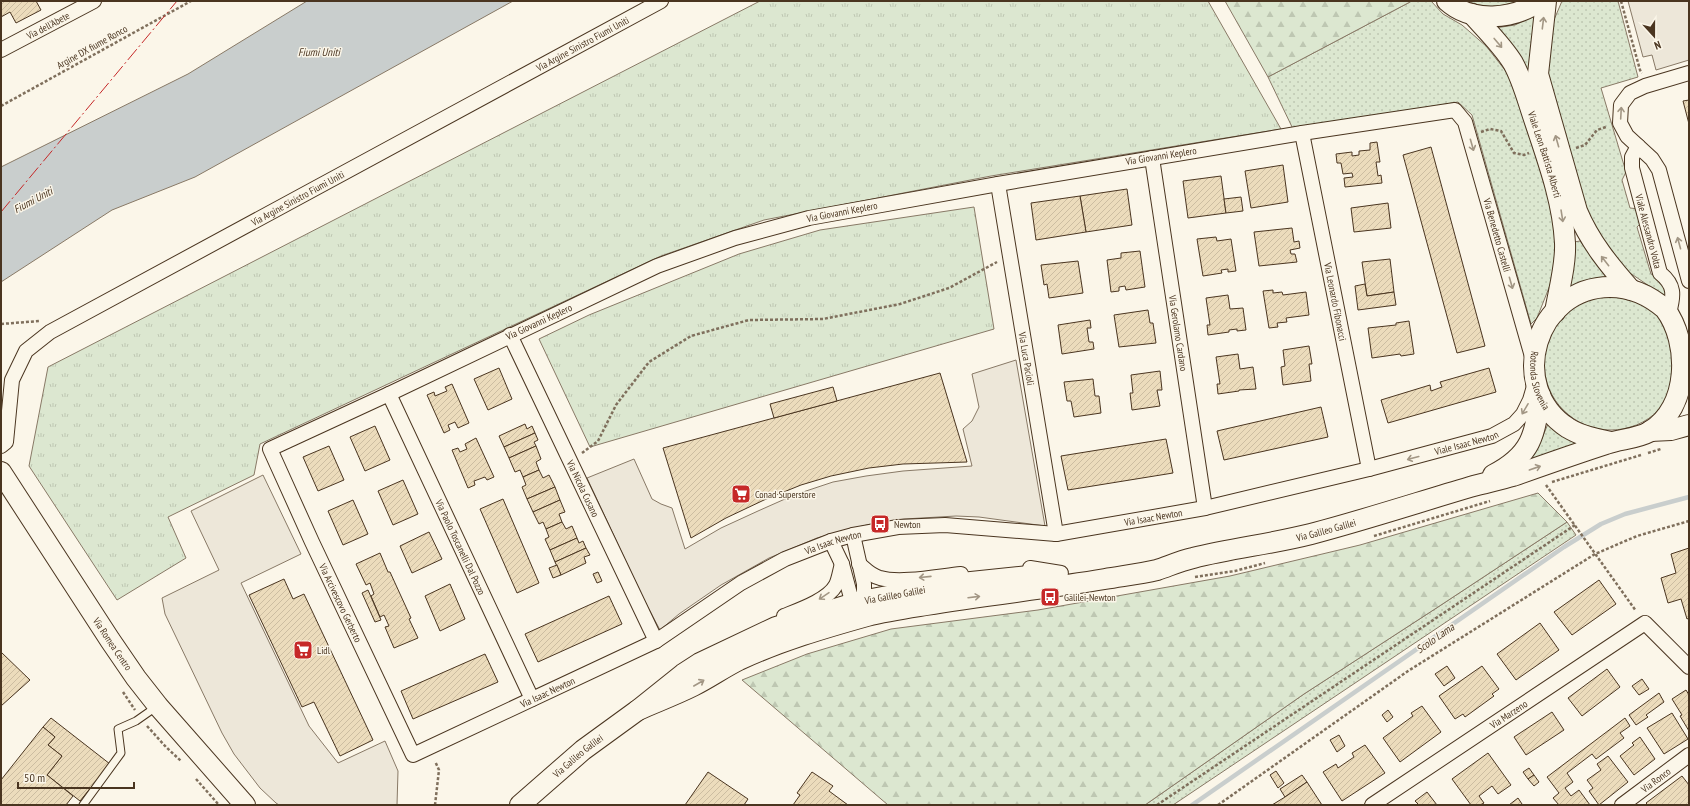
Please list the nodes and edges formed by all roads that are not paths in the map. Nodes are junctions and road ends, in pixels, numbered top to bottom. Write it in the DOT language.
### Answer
graph roads {
  1 [pos="94,1"];
  2 [pos="661,1"];
  3 [pos="1446,1"];
  4 [pos="1539,1"];
  5 [pos="1546,1"];
  6 [pos="1472,14"];
  7 [pos="1,50"];
  8 [pos="1689,74"];
  9 [pos="1455,110"];
  10 [pos="1302,133"];
  11 [pos="1638,146"];
  12 [pos="1152,158"];
  13 [pos="998,184"];
  14 [pos="1688,276"];
  15 [pos="1668,280"];
  16 [pos="1631,290"];
  17 [pos="1555,312"];
  18 [pos="1669,313"];
  19 [pos="510,335"];
  20 [pos="1688,343"];
  21 [pos="1537,380"];
  22 [pos="1688,384"];
  23 [pos="389,394"];
  24 [pos="1689,425"];
  25 [pos="1650,431"];
  26 [pos="1611,442"];
  27 [pos="1,446"];
  28 [pos="270,449"];
  29 [pos="1369,469"];
  30 [pos="1,472"];
  31 [pos="1470,487"];
  32 [pos="1205,508"];
  33 [pos="1056,534"];
  34 [pos="853,535"];
  35 [pos="831,541"];
  36 [pos="1178,562"];
  37 [pos="842,564"];
  38 [pos="859,564"];
  39 [pos="1061,573"];
  40 [pos="861,601"];
  41 [pos="950,601"];
  42 [pos="786,640"];
  43 [pos="656,641"];
  44 [pos="700,663"];
  45 [pos="1689,666"];
  46 [pos="532,699"];
  47 [pos="158,706"];
  48 [pos="638,710"];
  49 [pos="414,755"];
  50 [pos="1689,755"];
  51 [pos="245,804"];
  52 [pos="83,805"];
  53 [pos="520,805"];
  54 [pos="1372,805"];
  55 [pos="1622,805"];
  1 -- 7 [label="street, Via dell'Abete"];
  2 -- 27 [label="street, Via Argine Sinistro Fiumi Uniti"];
  3 -- 6 [label="main road"];
  4 -- 6 [label="main road"];
  16 -- 5 [label="main road, Viale Leon Battista Alberti, one-way"];
  6 -- 17 [label="main road, Viale Leon Battista Alberti, one-way"];
  11 -- 8 [label="street, one-way"];
  9 -- 10 [label="street, Via Giovanni Keplero"];
  9 -- 21 [label="street, Via Benedetto Castelli, one-way"];
  10 -- 12 [label="street, Via Giovanni Keplero"];
  10 -- 29 [label="street, Via Leonardo Fibonacci"];
  14 -- 11 [label="street, one-way"];
  11 -- 15 [label="street, Viale Alessandro Volta"];
  12 -- 13 [label="street, Via Giovanni Keplero"];
  12 -- 32 [label="street, Via Gerolamo Cardano"];
  13 -- 19 [label="street, Via Giovanni Keplero"];
  13 -- 33 [label="street, Via Luca Pacioli"];
  14 -- 15 [label="street"];
  15 -- 18 [label="street, Viale Alessandro Volta"];
  16 -- 17 [label="main road, Rotonda Slovenia"];
  16 -- 18 [label="main road, Rotonda Slovenia"];
  17 -- 21 [label="main road, Rotonda Slovenia"];
  18 -- 20 [label="main road, Rotonda Slovenia"];
  19 -- 23 [label="street, Via Giovanni Keplero"];
  19 -- 43 [label="street, Via Nicola Cusano"];
  20 -- 22 [label="main road, Rotonda Slovenia"];
  21 -- 26 [label="main road, Rotonda Slovenia"];
  21 -- 29 [label="street, Viale Isaac Newton, one-way"];
  21 -- 31 [label="main road, Via Galileo Galilei"];
  22 -- 25 [label="main road, Rotonda Slovenia"];
  23 -- 28 [label="street, Via Giovanni Keplero"];
  23 -- 46 [label="street, Via Paolo Toscanelli Dal Pozzo"];
  24 -- 25 [label="main road"];
  25 -- 26 [label="main road, Rotonda Slovenia"];
  31 -- 26 [label="main road, Via Galileo Galilei, one-way"];
  28 -- 49 [label="street, Via Arcivescovo Gerberto"];
  29 -- 32 [label="street, Via Isaac Newton"];
  30 -- 47 [label="main road, Via Romea Centro"];
  31 -- 36 [label="main road, Via Galileo Galilei"];
  32 -- 33 [label="street, Via Isaac Newton"];
  33 -- 34 [label="street, Via Isaac Newton"];
  34 -- 35 [label="street, Via Isaac Newton"];
  34 -- 38 [label="street"];
  35 -- 37 [label="street"];
  35 -- 43 [label="street, Via Isaac Newton"];
  36 -- 39 [label="main road, Via Galileo Galilei"];
  41 -- 36 [label="main road, Via Galileo Galilei, one-way"];
  37 -- 40 [label="street"];
  37 -- 44 [label="street, one-way"];
  39 -- 38 [label="street, one-way"];
  38 -- 40 [label="street"];
  39 -- 40 [label="main road, Via Galileo Galilei"];
  40 -- 41 [label="street"];
  40 -- 42 [label="street"];
  40 -- 44 [label="main road, Via Galileo Galilei"];
  41 -- 42 [label="main road, Via Galileo Galilei"];
  48 -- 42 [label="main road, Via Galileo Galilei, one-way"];
  43 -- 46 [label="street, Via Isaac Newton"];
  44 -- 48 [label="main road, Via Galileo Galilei"];
  45 -- 54 [label="street, Via Marzeno"];
  46 -- 49 [label="street, Via Isaac Newton"];
  47 -- 51 [label="main road, Via Romea Centro"];
  47 -- 52 [label="lane"];
  48 -- 53 [label="main road, Via Galileo Galilei"];
  50 -- 55 [label="street, Via Ronco"];
}
